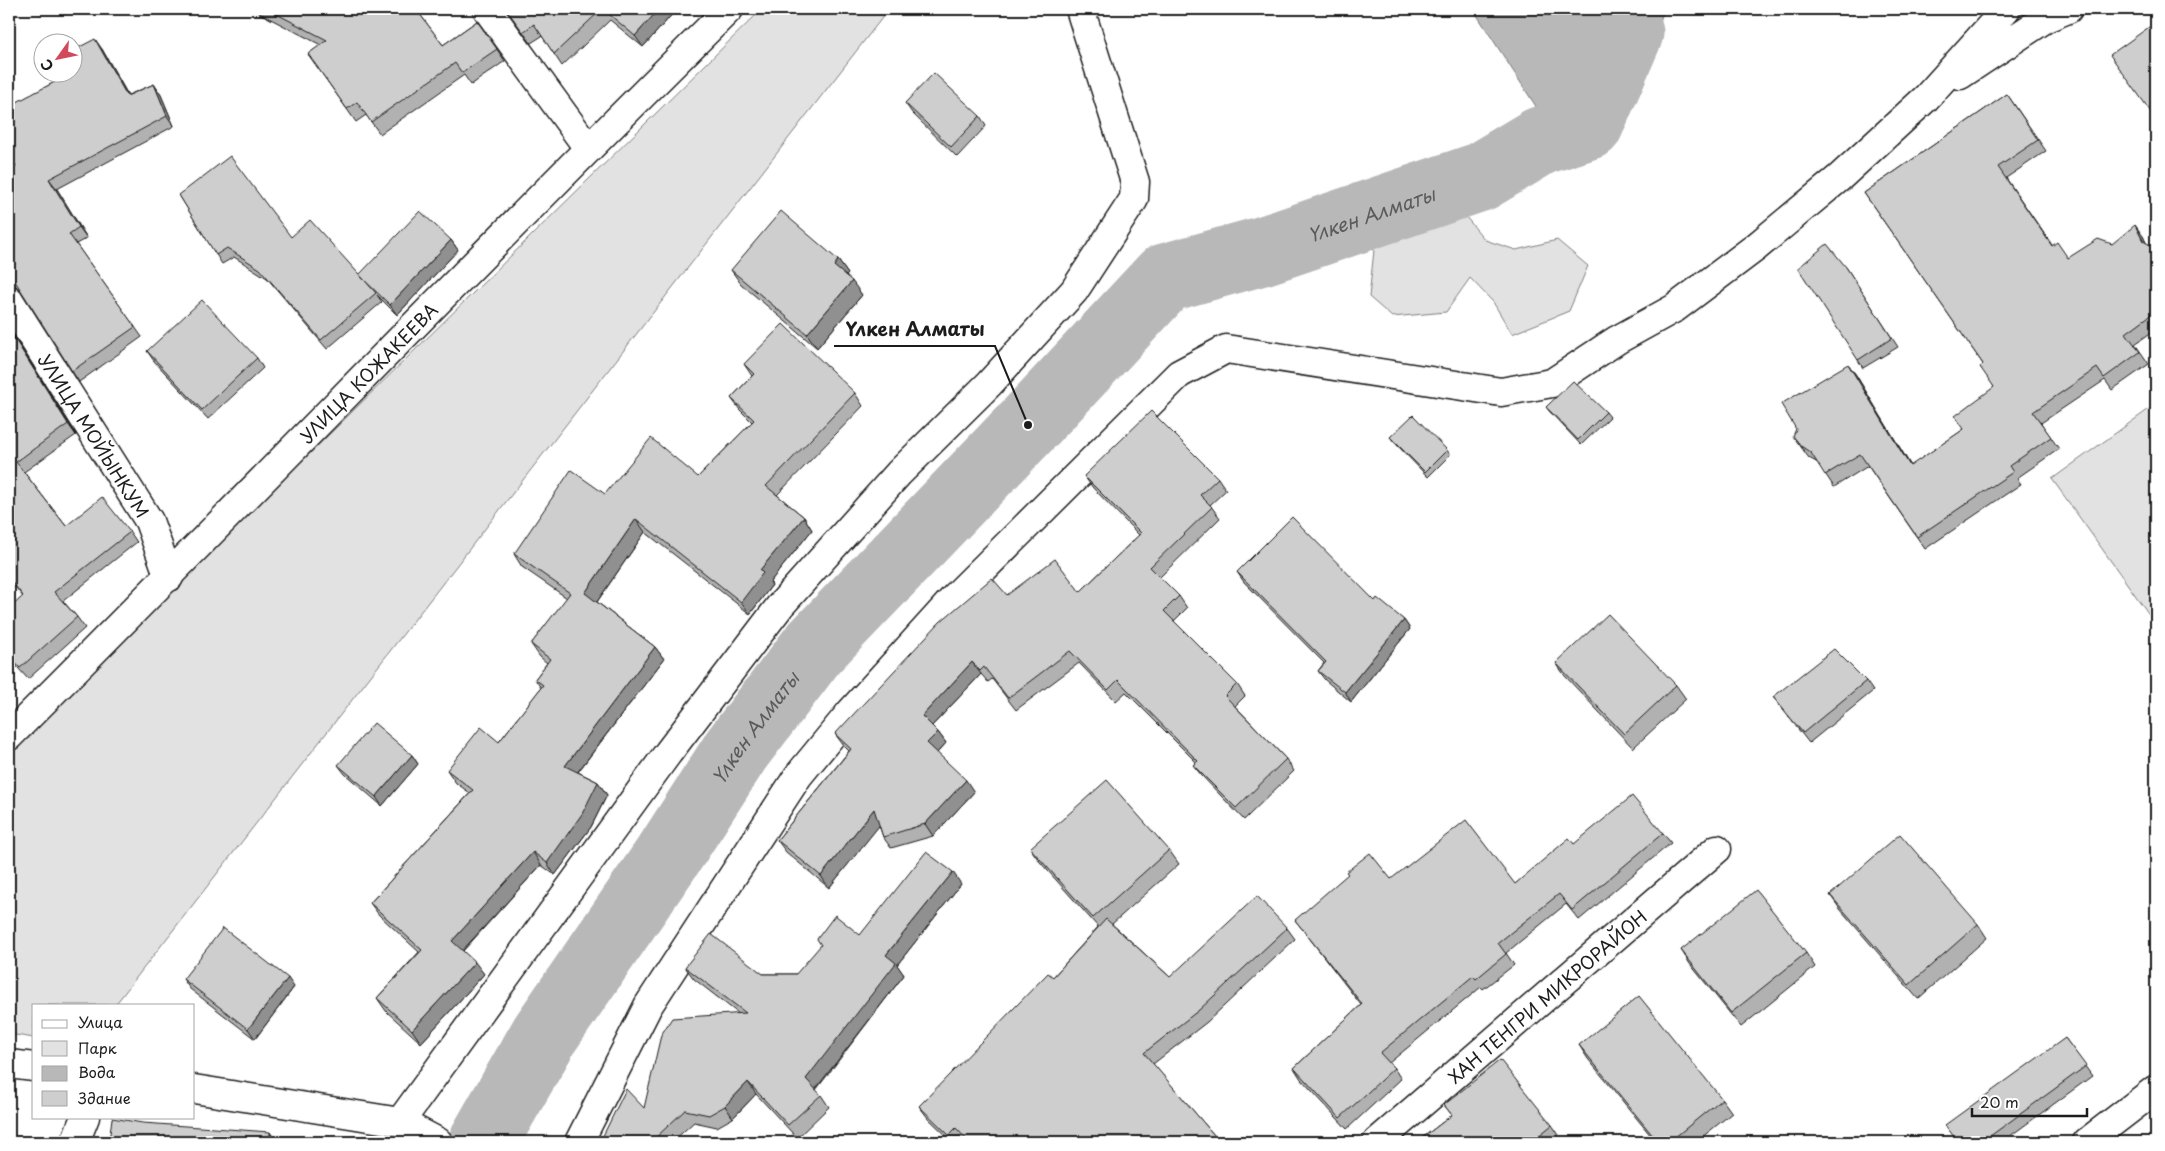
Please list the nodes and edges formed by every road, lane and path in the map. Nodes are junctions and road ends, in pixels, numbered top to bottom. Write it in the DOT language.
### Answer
graph roads {
  1 [pos="486,9"];
  2 [pos="730,9"];
  3 [pos="1080,9"];
  4 [pos="2006,9"];
  5 [pos="2068,9"];
  6 [pos="1926,98"];
  7 [pos="588,148"];
  8 [pos="9,300"];
  9 [pos="169,577"];
  10 [pos="9,736"];
  11 [pos="1717,849"];
  12 [pos="9,1064"];
  13 [pos="32,1067"];
  14 [pos="195,1089"];
  15 [pos="2156,1089"];
  16 [pos="85,1118"];
  17 [pos="400,1122"];
  18 [pos="74,1142"];
  19 [pos="437,1142"];
  20 [pos="579,1142"];
  21 [pos="1377,1142"];
  22 [pos="2087,1142"];
  1 -- 7 [label="street"];
  2 -- 7 [label="street, УЛИЦА КОЖАКЕЕВА"];
  3 -- 17 [label="street"];
  4 -- 6 [label="street"];
  5 -- 6 [label="street"];
  6 -- 20 [label="street"];
  7 -- 9 [label="street, УЛИЦА КОЖАКЕЕВА"];
  8 -- 9 [label="street, УЛИЦА МОЙЫНКУМ"];
  9 -- 10 [label="street, УЛИЦА КОЖАКЕЕВА"];
  11 -- 21 [label="street, ХАН ТЕНГРИ МИКРОРАЙОН"];
  12 -- 13 [label="street"];
  14 -- 17 [label="street"];
  15 -- 22 [label="street"];
  16 -- 18 [label="street"];
  17 -- 19 [label="street"];
}
